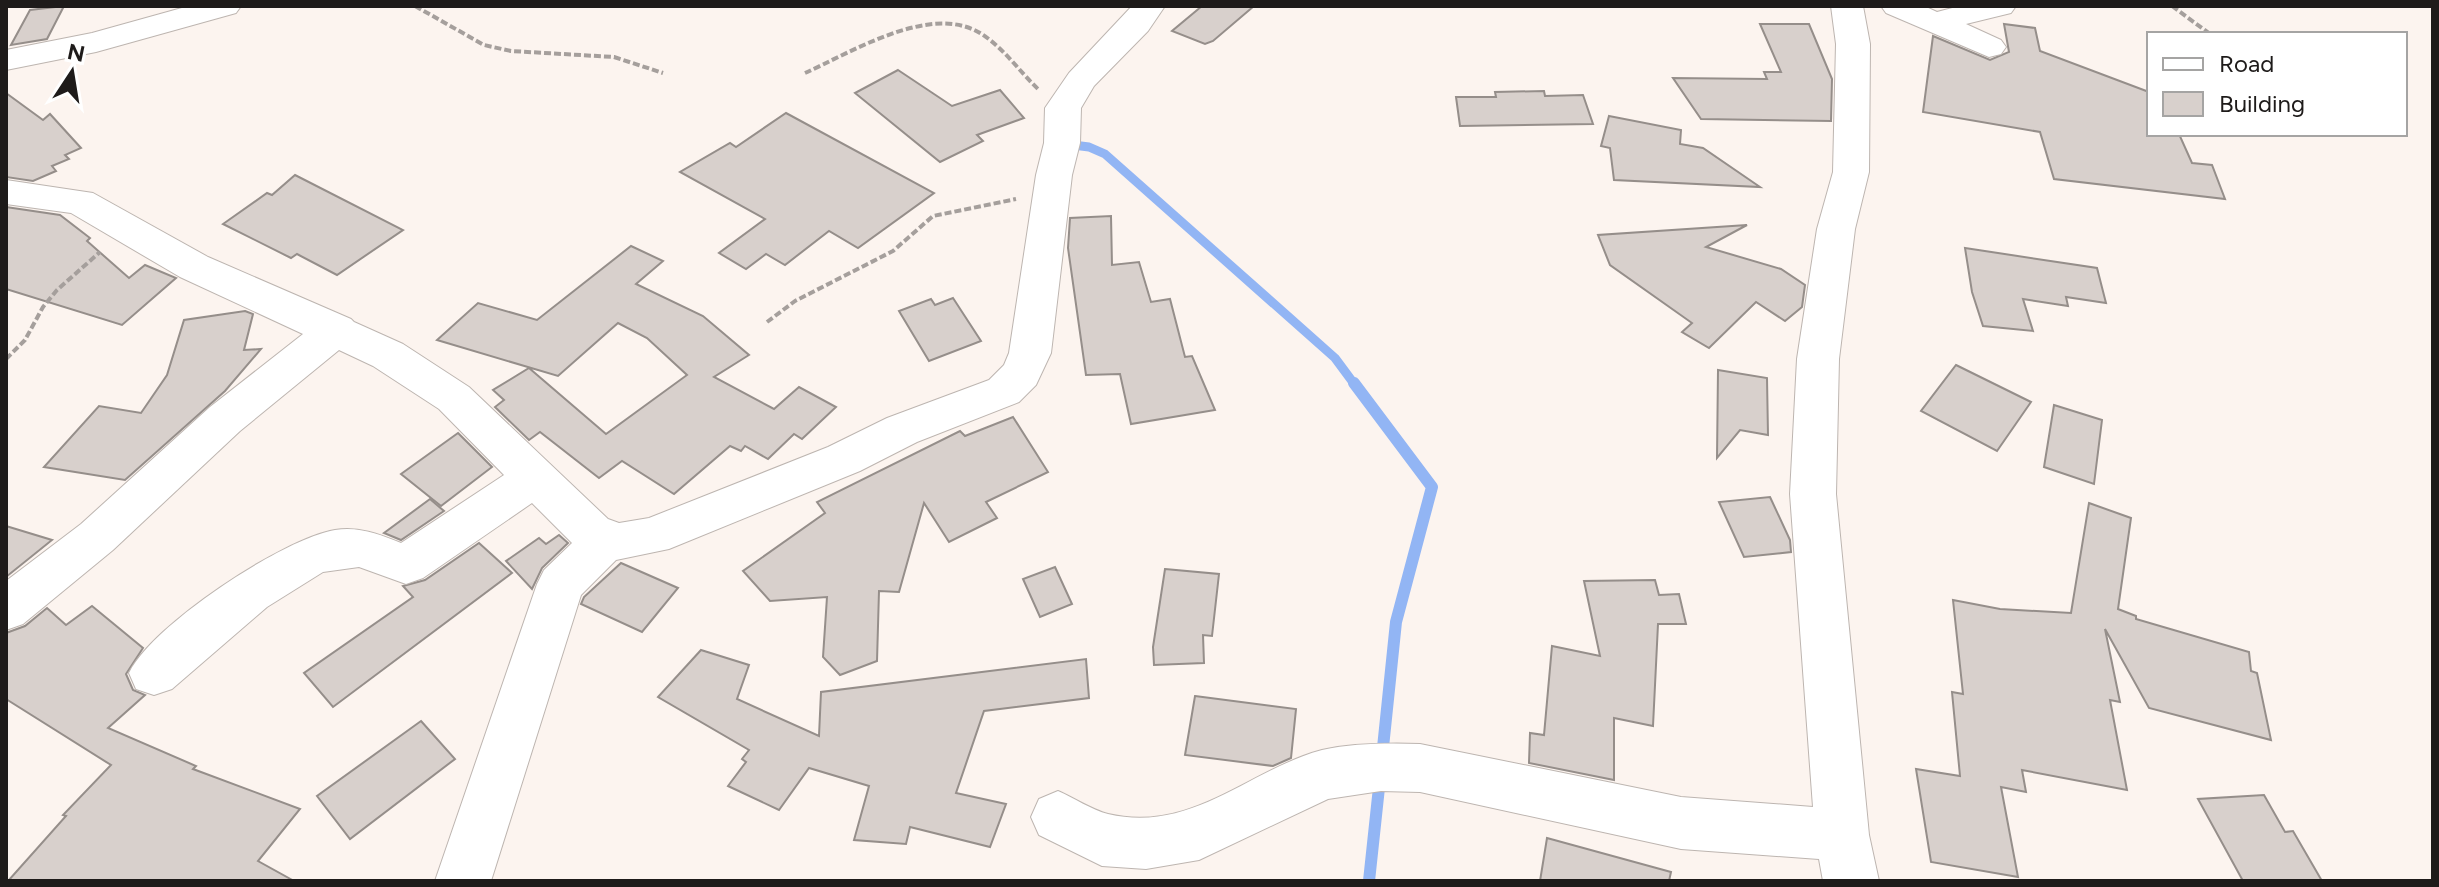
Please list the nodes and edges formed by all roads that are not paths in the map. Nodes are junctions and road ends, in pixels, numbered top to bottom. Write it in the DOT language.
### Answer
graph roads {
  1 [pos="225,6"];
  2 [pos="1149,6"];
  3 [pos="1847,6"];
  4 [pos="1897,6"];
  5 [pos="2000,6"];
  6 [pos="1935,22"];
  7 [pos="1989,47"];
  8 [pos="6,60"];
  9 [pos="6,192"];
  10 [pos="337,329"];
  11 [pos="534,478"];
  12 [pos="608,538"];
  13 [pos="6,609"];
  14 [pos="154,673"];
  15 [pos="1058,817"];
  16 [pos="1846,858"];
  17 [pos="463,881"];
  1 -- 8 [label="street"];
  2 -- 12 [label="street"];
  3 -- 16 [label="street"];
  4 -- 6 [label="street"];
  5 -- 6 [label="street"];
  6 -- 7 [label="street"];
  9 -- 10 [label="street"];
  10 -- 11 [label="street"];
  10 -- 13 [label="street"];
  11 -- 12 [label="street"];
  11 -- 14 [label="street"];
  12 -- 17 [label="street"];
  15 -- 16 [label="street"];
}
